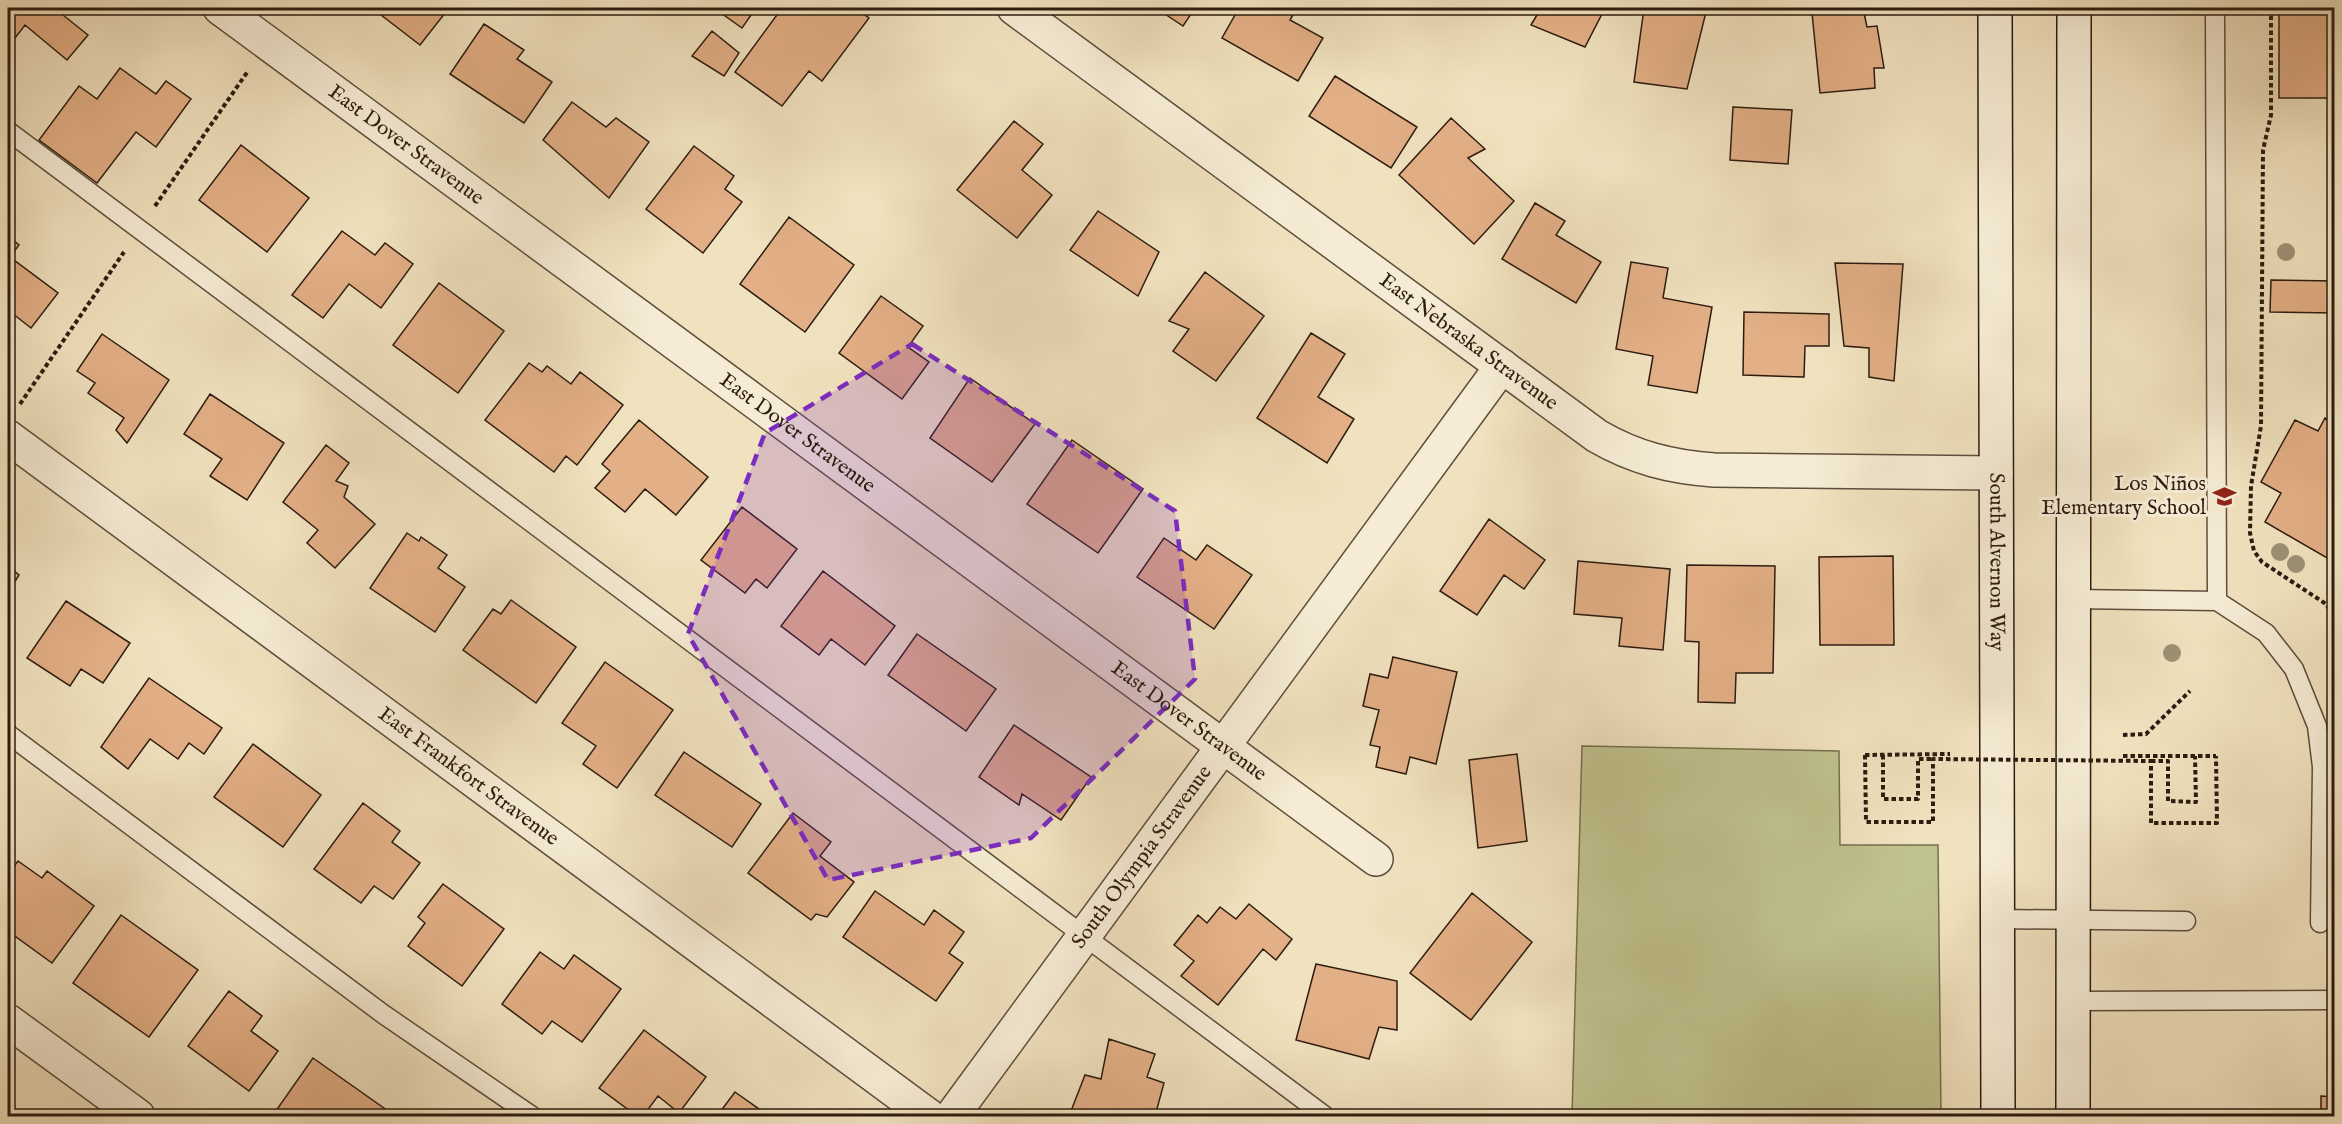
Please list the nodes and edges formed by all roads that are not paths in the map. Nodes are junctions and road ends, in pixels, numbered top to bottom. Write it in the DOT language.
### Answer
graph roads {
  1 [pos="220,8"];
  2 [pos="1014,8"];
  3 [pos="1995,8"];
  4 [pos="2074,8"];
  5 [pos="2215,8"];
  6 [pos="8,132"];
  7 [pos="1502,366"];
  8 [pos="8,437"];
  9 [pos="1996,473"];
  10 [pos="2073,599"];
  11 [pos="2217,601"];
  12 [pos="8,734"];
  13 [pos="1224,747"];
  14 [pos="1376,860"];
  15 [pos="1997,919"];
  16 [pos="2073,920"];
  17 [pos="2186,921"];
  18 [pos="2320,923"];
  19 [pos="1084,937"];
  20 [pos="2334,1000"];
  21 [pos="2073,1001"];
  22 [pos="8,1021"];
  23 [pos="138,1116"];
  24 [pos="532,1116"];
  25 [pos="929,1116"];
  26 [pos="952,1116"];
  27 [pos="1325,1116"];
  28 [pos="1998,1116"];
  29 [pos="2073,1116"];
  1 -- 13 [label="street, East Dover Stravenue"];
  2 -- 7 [label="street, East Nebraska Stravenue"];
  3 -- 9 [label="street, South Alvernon Way"];
  4 -- 10 [label="street"];
  5 -- 11 [label="lane"];
  6 -- 19 [label="lane"];
  7 -- 9 [label="street, East Nebraska Stravenue"];
  7 -- 13 [label="street, South Olympia Stravenue"];
  8 -- 25 [label="street, East Frankfort Stravenue"];
  9 -- 15 [label="street, South Alvernon Way"];
  10 -- 11 [label="lane"];
  10 -- 16 [label="street"];
  11 -- 18 [label="lane"];
  12 -- 24 [label="lane"];
  13 -- 14 [label="street, East Dover Stravenue"];
  13 -- 19 [label="street, South Olympia Stravenue"];
  15 -- 16 [label="lane"];
  15 -- 28 [label="street, South Alvernon Way"];
  16 -- 17 [label="lane"];
  16 -- 21 [label="street"];
  19 -- 26 [label="street, South Olympia Stravenue"];
  19 -- 27 [label="lane"];
  20 -- 21 [label="lane"];
  21 -- 29 [label="street"];
  22 -- 23 [label="street"];
}
